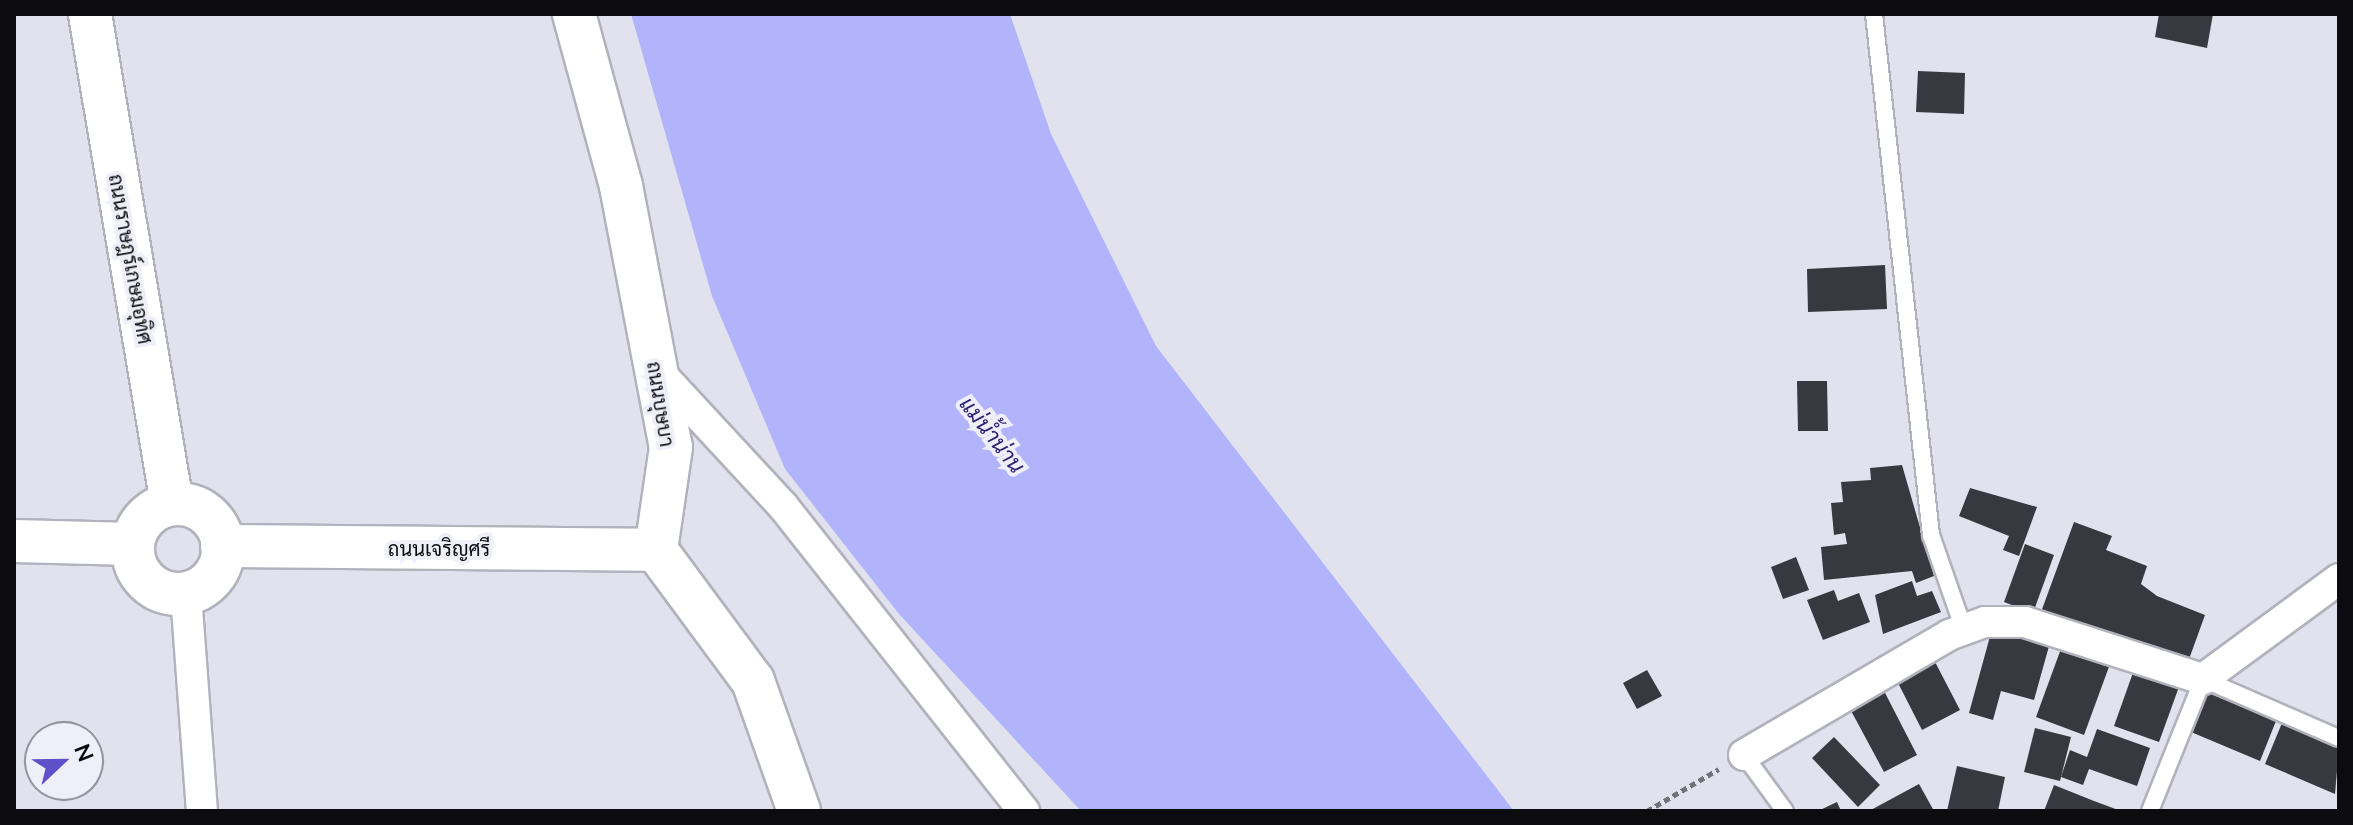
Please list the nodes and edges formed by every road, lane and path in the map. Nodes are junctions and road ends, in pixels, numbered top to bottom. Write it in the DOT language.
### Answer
graph roads {
  1 [pos="90,14"];
  2 [pos="574,14"];
  3 [pos="1874,14"];
  4 [pos="656,370"];
  5 [pos="172,504"];
  6 [pos="14,541"];
  7 [pos="133,544"];
  8 [pos="222,546"];
  9 [pos="656,550"];
  10 [pos="2339,579"];
  11 [pos="186,594"];
  12 [pos="1964,630"];
  13 [pos="2203,679"];
  14 [pos="2339,738"];
  15 [pos="1744,755"];
  16 [pos="1687,786"];
  17 [pos="202,811"];
  18 [pos="799,811"];
  19 [pos="1024,811"];
  20 [pos="1647,811"];
  21 [pos="1785,811"];
  22 [pos="2150,811"];
  1 -- 5 [label="street, ถนนราษฎร์เกษมอุทิศ"];
  2 -- 4 [label="street, ถนนบุษบา"];
  3 -- 12 [label="lane"];
  4 -- 9 [label="street, ถนนบุษบา"];
  4 -- 19 [label="street"];
  5 -- 7 [label="street"];
  5 -- 8 [label="street"];
  6 -- 7 [label="street"];
  7 -- 11 [label="street"];
  8 -- 9 [label="street, ถนนเจริญศรี"];
  8 -- 11 [label="street"];
  9 -- 18 [label="street"];
  10 -- 13 [label="street"];
  11 -- 17 [label="street"];
  12 -- 13 [label="street"];
  12 -- 15 [label="street"];
  13 -- 14 [label="lane"];
  13 -- 22 [label="lane"];
  15 -- 21 [label="lane"];
  16 -- 20 [label="path"];
}
